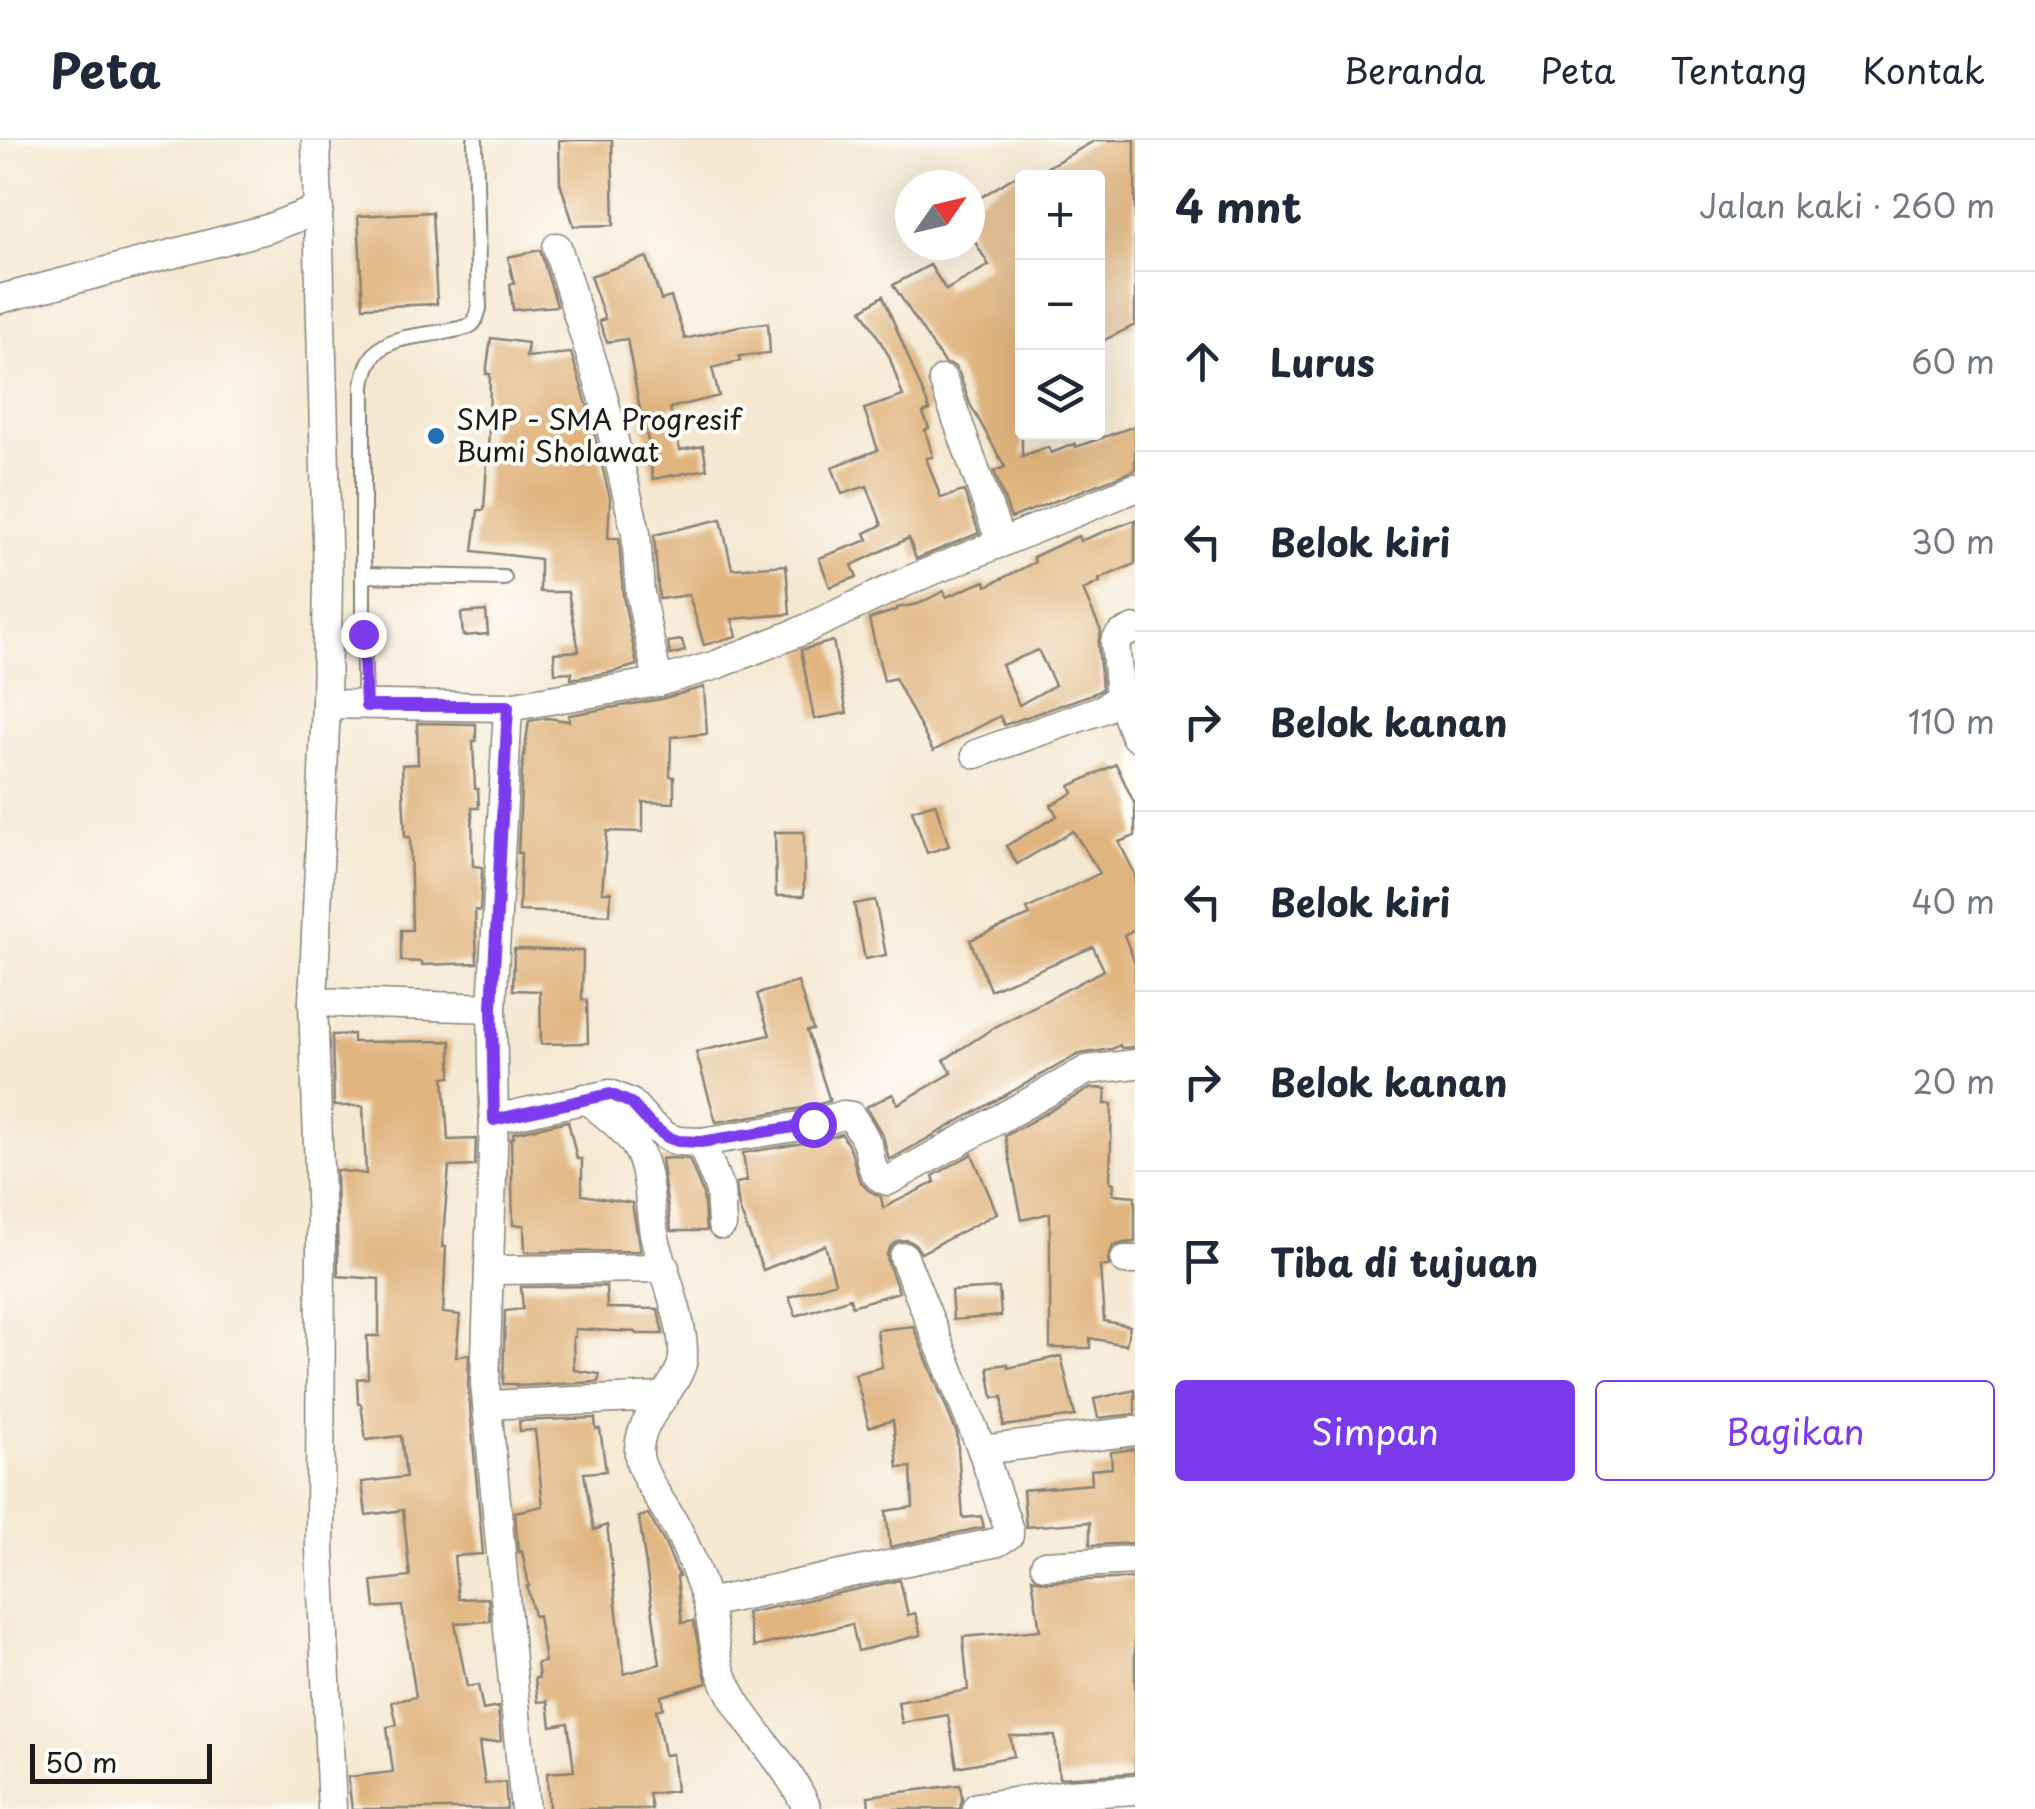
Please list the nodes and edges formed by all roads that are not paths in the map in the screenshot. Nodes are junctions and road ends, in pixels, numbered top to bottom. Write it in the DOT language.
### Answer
graph roads {
  1 [pos="316,140"];
  2 [pos="475,140"];
  3 [pos="319,210"];
  4 [pos="556,247"];
  5 [pos="0,299"];
  6 [pos="944,380"];
  7 [pos="1135,488"];
  8 [pos="1001,543"];
  9 [pos="363,575"];
  10 [pos="504,578"];
  11 [pos="1135,629"];
  12 [pos="658,682"];
  13 [pos="1120,697"];
  14 [pos="326,704"];
  15 [pos="366,706"];
  16 [pos="508,706"];
  17 [pos="1135,736"];
  18 [pos="976,754"];
  19 [pos="313,1002"];
  20 [pos="492,1008"];
  21 [pos="1135,1064"];
  22 [pos="596,1096"];
  23 [pos="494,1120"];
  24 [pos="701,1142"];
  25 [pos="722,1224"];
  26 [pos="904,1256"];
  27 [pos="665,1268"];
  28 [pos="488,1270"];
  29 [pos="662,1397"];
  30 [pos="487,1405"];
  31 [pos="1135,1431"];
  32 [pos="982,1450"];
  33 [pos="1135,1560"];
  34 [pos="1045,1566"];
  35 [pos="714,1602"];
  36 [pos="1135,1790"];
  37 [pos="977,1808"];
  38 [pos="332,1809"];
  39 [pos="525,1809"];
  40 [pos="807,1809"];
  1 -- 3 [label="street"];
  2 -- 9 [label="lane"];
  3 -- 5 [label="street"];
  3 -- 14 [label="street"];
  4 -- 12 [label="street"];
  6 -- 8 [label="street"];
  7 -- 8 [label="street"];
  8 -- 12 [label="street"];
  9 -- 10 [label="lane"];
  9 -- 15 [label="lane"];
  11 -- 13 [label="street"];
  12 -- 16 [label="street"];
  13 -- 17 [label="street"];
  13 -- 18 [label="street"];
  14 -- 15 [label="street"];
  14 -- 19 [label="street"];
  15 -- 16 [label="street"];
  16 -- 20 [label="street"];
  19 -- 20 [label="street"];
  19 -- 38 [label="street"];
  20 -- 23 [label="street"];
  21 -- 24 [label="street"];
  22 -- 23 [label="street"];
  22 -- 24 [label="street"];
  22 -- 27 [label="street"];
  23 -- 28 [label="street"];
  24 -- 25 [label="street"];
  26 -- 32 [label="street"];
  27 -- 28 [label="street"];
  27 -- 29 [label="street"];
  28 -- 30 [label="street"];
  29 -- 30 [label="street"];
  29 -- 35 [label="street"];
  30 -- 39 [label="street"];
  31 -- 32 [label="street"];
  32 -- 35 [label="street"];
  33 -- 34 [label="street"];
  35 -- 40 [label="street"];
  36 -- 37 [label="street"];
}
